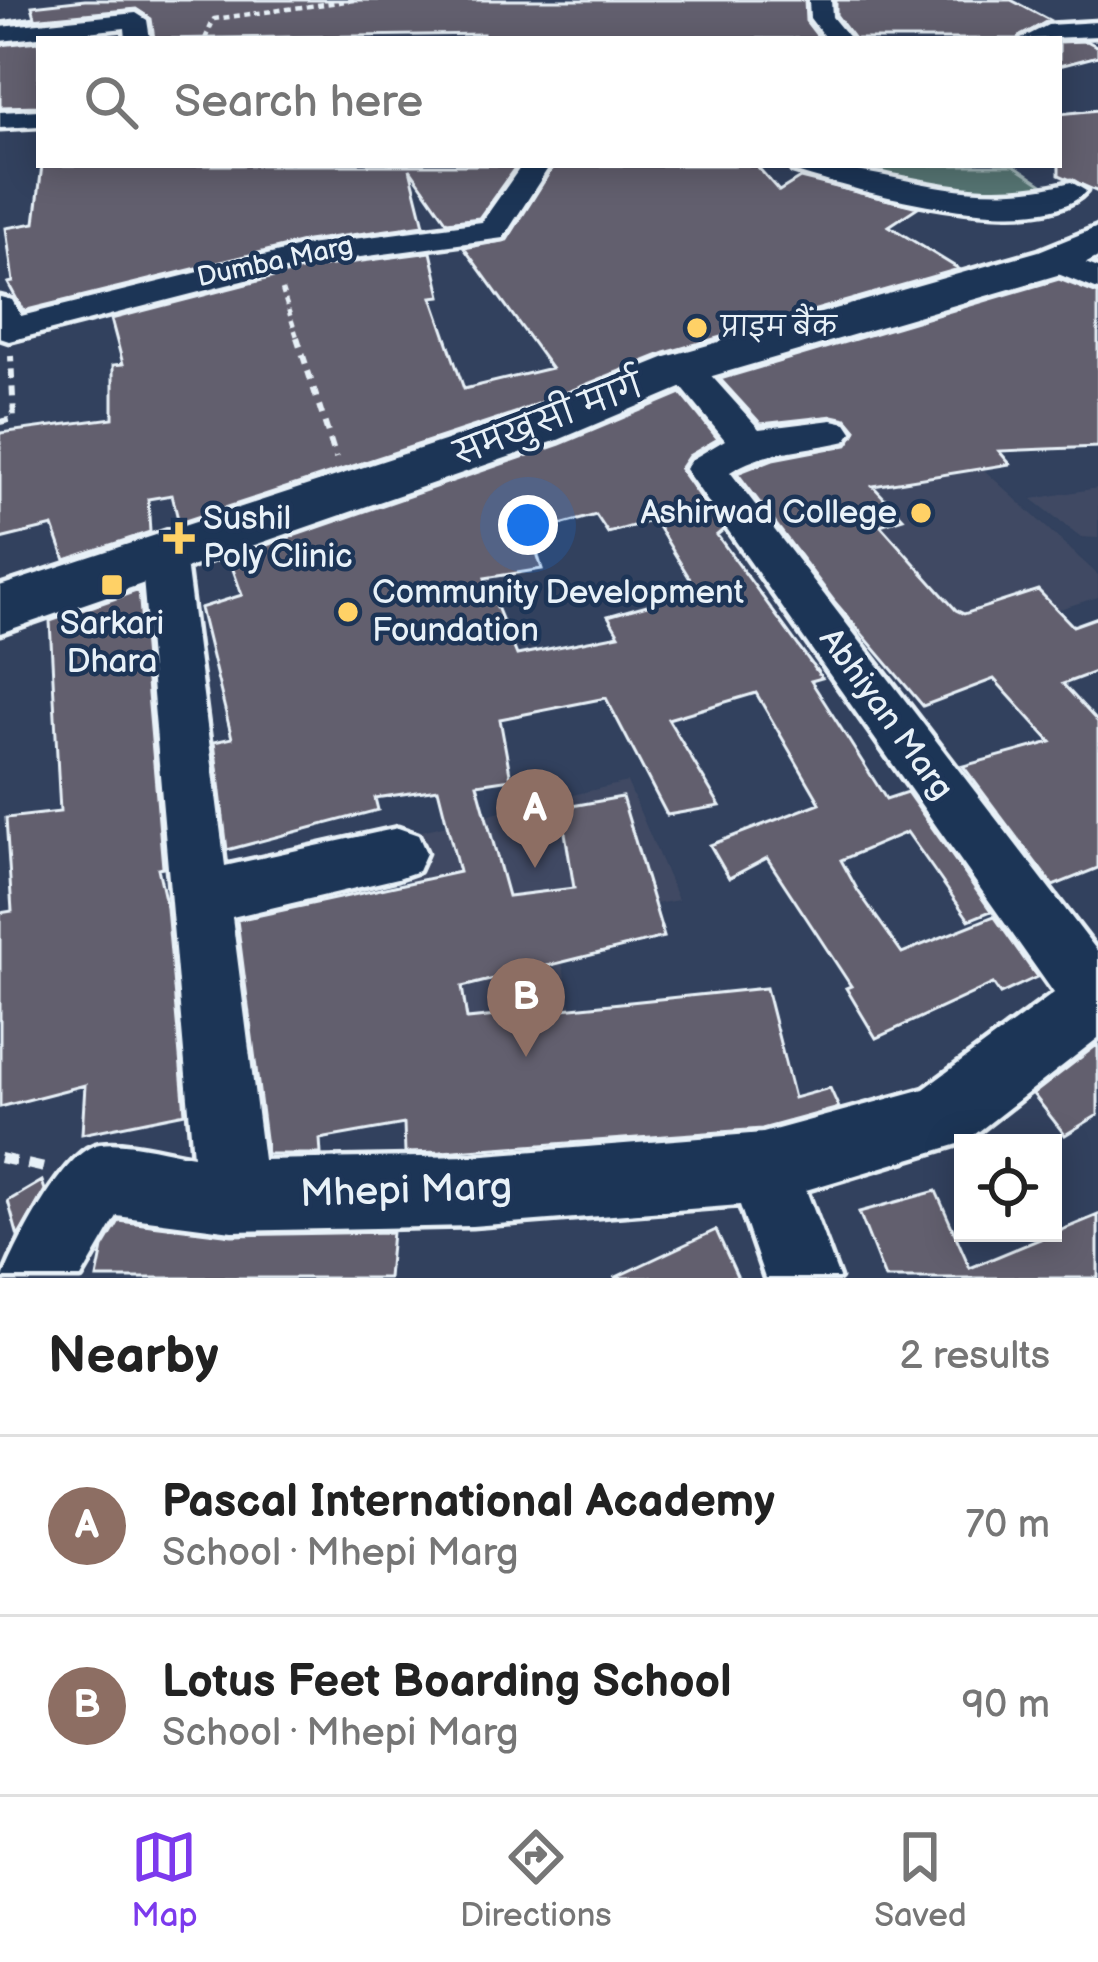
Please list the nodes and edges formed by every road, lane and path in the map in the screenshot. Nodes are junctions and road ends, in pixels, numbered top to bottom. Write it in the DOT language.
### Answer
graph roads {
  1 [pos="354,0"];
  2 [pos="820,0"];
  3 [pos="1098,29"];
  4 [pos="0,34"];
  5 [pos="138,36"];
  6 [pos="207,36"];
  7 [pos="836,36"];
  8 [pos="1037,36"];
  9 [pos="36,118"];
  10 [pos="1,122"];
  11 [pos="534,168"];
  12 [pos="816,168"];
  13 [pos="1040,172"];
  14 [pos="1084,196"];
  15 [pos="274,260"];
  16 [pos="1084,260"];
  17 [pos="3,323"];
  18 [pos="684,368"];
  19 [pos="0,422"];
  20 [pos="832,432"];
  21 [pos="749,443"];
  22 [pos="348,494"];
  23 [pos="164,555"];
  24 [pos="0,610"];
  25 [pos="398,853"];
  26 [pos="200,898"];
  27 [pos="1097,1000"];
  28 [pos="763,1168"];
  29 [pos="232,1196"];
  30 [pos="40,1278"];
  31 [pos="802,1278"];
  1 -- 6 [label="path"];
  2 -- 7 [label="street"];
  3 -- 8 [label="street"];
  4 -- 5 [label="street"];
  9 -- 10 [label="street"];
  11 -- 15 [label="street, Dumba Marg"];
  12 -- 14 [label="street"];
  13 -- 14 [label="street"];
  15 -- 17 [label="street, Dumba Marg"];
  15 -- 22 [label="path"];
  16 -- 18 [label="main road, समखुसी मार्ग"];
  17 -- 19 [label="path"];
  18 -- 21 [label="street"];
  18 -- 22 [label="main road, समखुसी मार्ग"];
  20 -- 21 [label="street"];
  21 -- 27 [label="street, Abhiyan Marg"];
  22 -- 23 [label="main road, समखुसी मार्ग"];
  23 -- 24 [label="main road, समखुसी मार्ग"];
  23 -- 26 [label="street"];
  25 -- 26 [label="street"];
  26 -- 29 [label="street"];
  27 -- 28 [label="street, Mhepi Marg"];
  28 -- 29 [label="street, Mhepi Marg"];
  28 -- 31 [label="street"];
  29 -- 30 [label="street, Mhepi Marg"];
}
